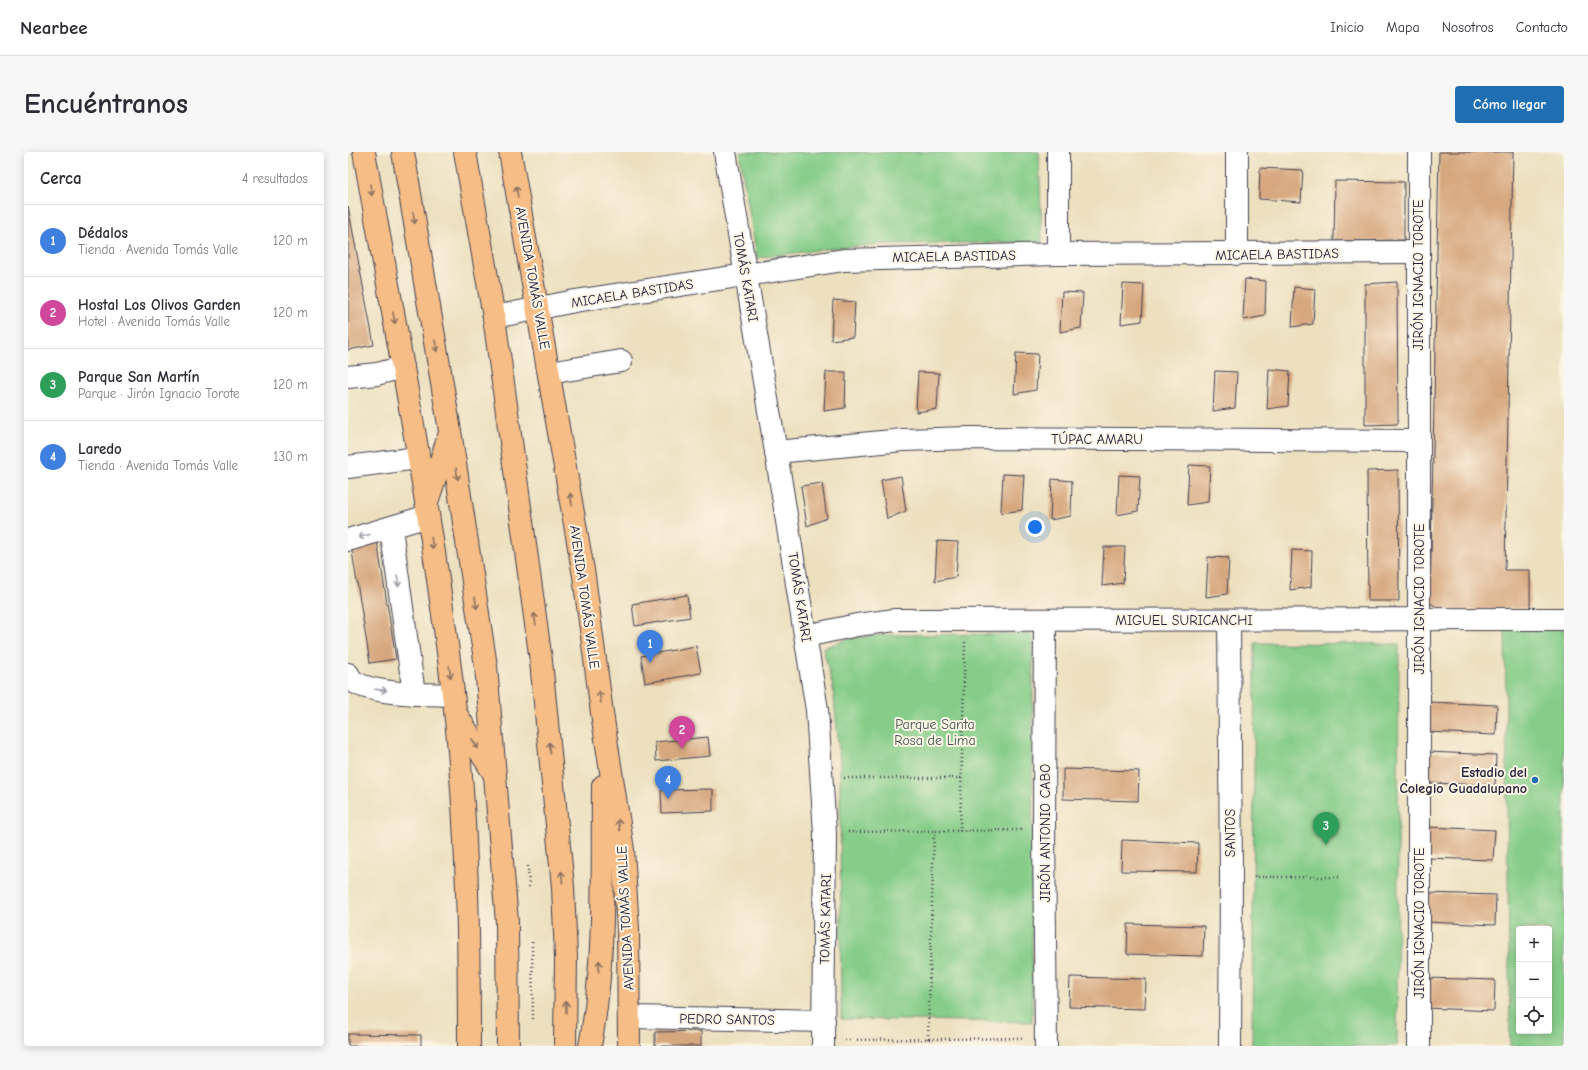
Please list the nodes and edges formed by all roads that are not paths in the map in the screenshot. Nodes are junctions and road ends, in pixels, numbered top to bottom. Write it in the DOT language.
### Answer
graph roads {
  1 [pos="364,152"];
  2 [pos="403,152"];
  3 [pos="465,152"];
  4 [pos="725,152"];
  5 [pos="1058,152"];
  6 [pos="1237,152"];
  7 [pos="1419,152"];
  8 [pos="514,153"];
  9 [pos="1418,252"];
  10 [pos="1058,254"];
  11 [pos="1237,254"];
  12 [pos="746,275"];
  13 [pos="538,308"];
  14 [pos="494,317"];
  15 [pos="621,361"];
  16 [pos="403,367"];
  17 [pos="549,372"];
  18 [pos="348,377"];
  19 [pos="450,431"];
  20 [pos="1418,441"];
  21 [pos="776,452"];
  22 [pos="418,458"];
  23 [pos="348,467"];
  24 [pos="427,511"];
  25 [pos="391,528"];
  26 [pos="348,540"];
  27 [pos="1564,619"];
  28 [pos="1045,620"];
  29 [pos="1229,620"];
  30 [pos="1420,620"];
  31 [pos="806,636"];
  32 [pos="350,680"];
  33 [pos="414,694"];
  34 [pos="454,704"];
  35 [pos="603,722"];
  36 [pos="496,777"];
  37 [pos="630,1017"];
  38 [pos="823,1036"];
  39 [pos="1046,1042"];
  40 [pos="469,1046"];
  41 [pos="508,1046"];
  42 [pos="565,1046"];
  43 [pos="590,1046"];
  44 [pos="629,1046"];
  45 [pos="1230,1046"];
  46 [pos="1419,1046"];
  1 -- 16 [label="main road, one-way"];
  2 -- 19 [label="main road, one-way"];
  3 -- 14 [label="main road"];
  4 -- 12 [label="street, TOMÁS KATARI"];
  5 -- 10 [label="street"];
  6 -- 11 [label="street"];
  7 -- 9 [label="street, JIRÓN IGNACIO TOROTE"];
  13 -- 8 [label="main road, AVENIDA TOMÁS VALLE, one-way"];
  9 -- 11 [label="street, MICAELA BASTIDAS"];
  9 -- 20 [label="street, JIRÓN IGNACIO TOROTE"];
  10 -- 11 [label="street, MICAELA BASTIDAS"];
  10 -- 12 [label="street, MICAELA BASTIDAS"];
  12 -- 13 [label="street, MICAELA BASTIDAS"];
  12 -- 21 [label="street, TOMÁS KATARI"];
  13 -- 14 [label="street, MICAELA BASTIDAS"];
  13 -- 17 [label="main road, AVENIDA TOMÁS VALLE"];
  42 -- 14 [label="main road, one-way"];
  15 -- 17 [label="street"];
  16 -- 18 [label="street"];
  16 -- 22 [label="main road"];
  35 -- 17 [label="main road, AVENIDA TOMÁS VALLE, one-way"];
  19 -- 24 [label="main road"];
  19 -- 36 [label="main road, one-way"];
  20 -- 21 [label="street, TÚPAC AMARU"];
  20 -- 30 [label="street, JIRÓN IGNACIO TOROTE"];
  21 -- 31 [label="street, TOMÁS KATARI"];
  22 -- 23 [label="street"];
  22 -- 24 [label="main road"];
  24 -- 25 [label="street"];
  24 -- 34 [label="main road, one-way"];
  25 -- 26 [label="street, one-way"];
  25 -- 33 [label="street, one-way"];
  27 -- 30 [label="street, MIGUEL SURICANCHI"];
  28 -- 29 [label="street, MIGUEL SURICANCHI"];
  28 -- 31 [label="street, MIGUEL SURICANCHI"];
  28 -- 39 [label="street, JIRÓN ANTONIO CABO"];
  29 -- 30 [label="street, MIGUEL SURICANCHI"];
  29 -- 45 [label="street, SANTOS"];
  30 -- 46 [label="street, JIRÓN IGNACIO TOROTE"];
  31 -- 38 [label="street, TOMÁS KATARI"];
  32 -- 33 [label="street, one-way"];
  33 -- 34 [label="street"];
  34 -- 36 [label="main road, one-way"];
  34 -- 40 [label="main road"];
  37 -- 35 [label="main road, AVENIDA TOMÁS VALLE, one-way"];
  43 -- 35 [label="main road, one-way"];
  36 -- 41 [label="main road"];
  37 -- 38 [label="street, PEDRO SANTOS"];
  37 -- 44 [label="main road, AVENIDA TOMÁS VALLE"];
}
